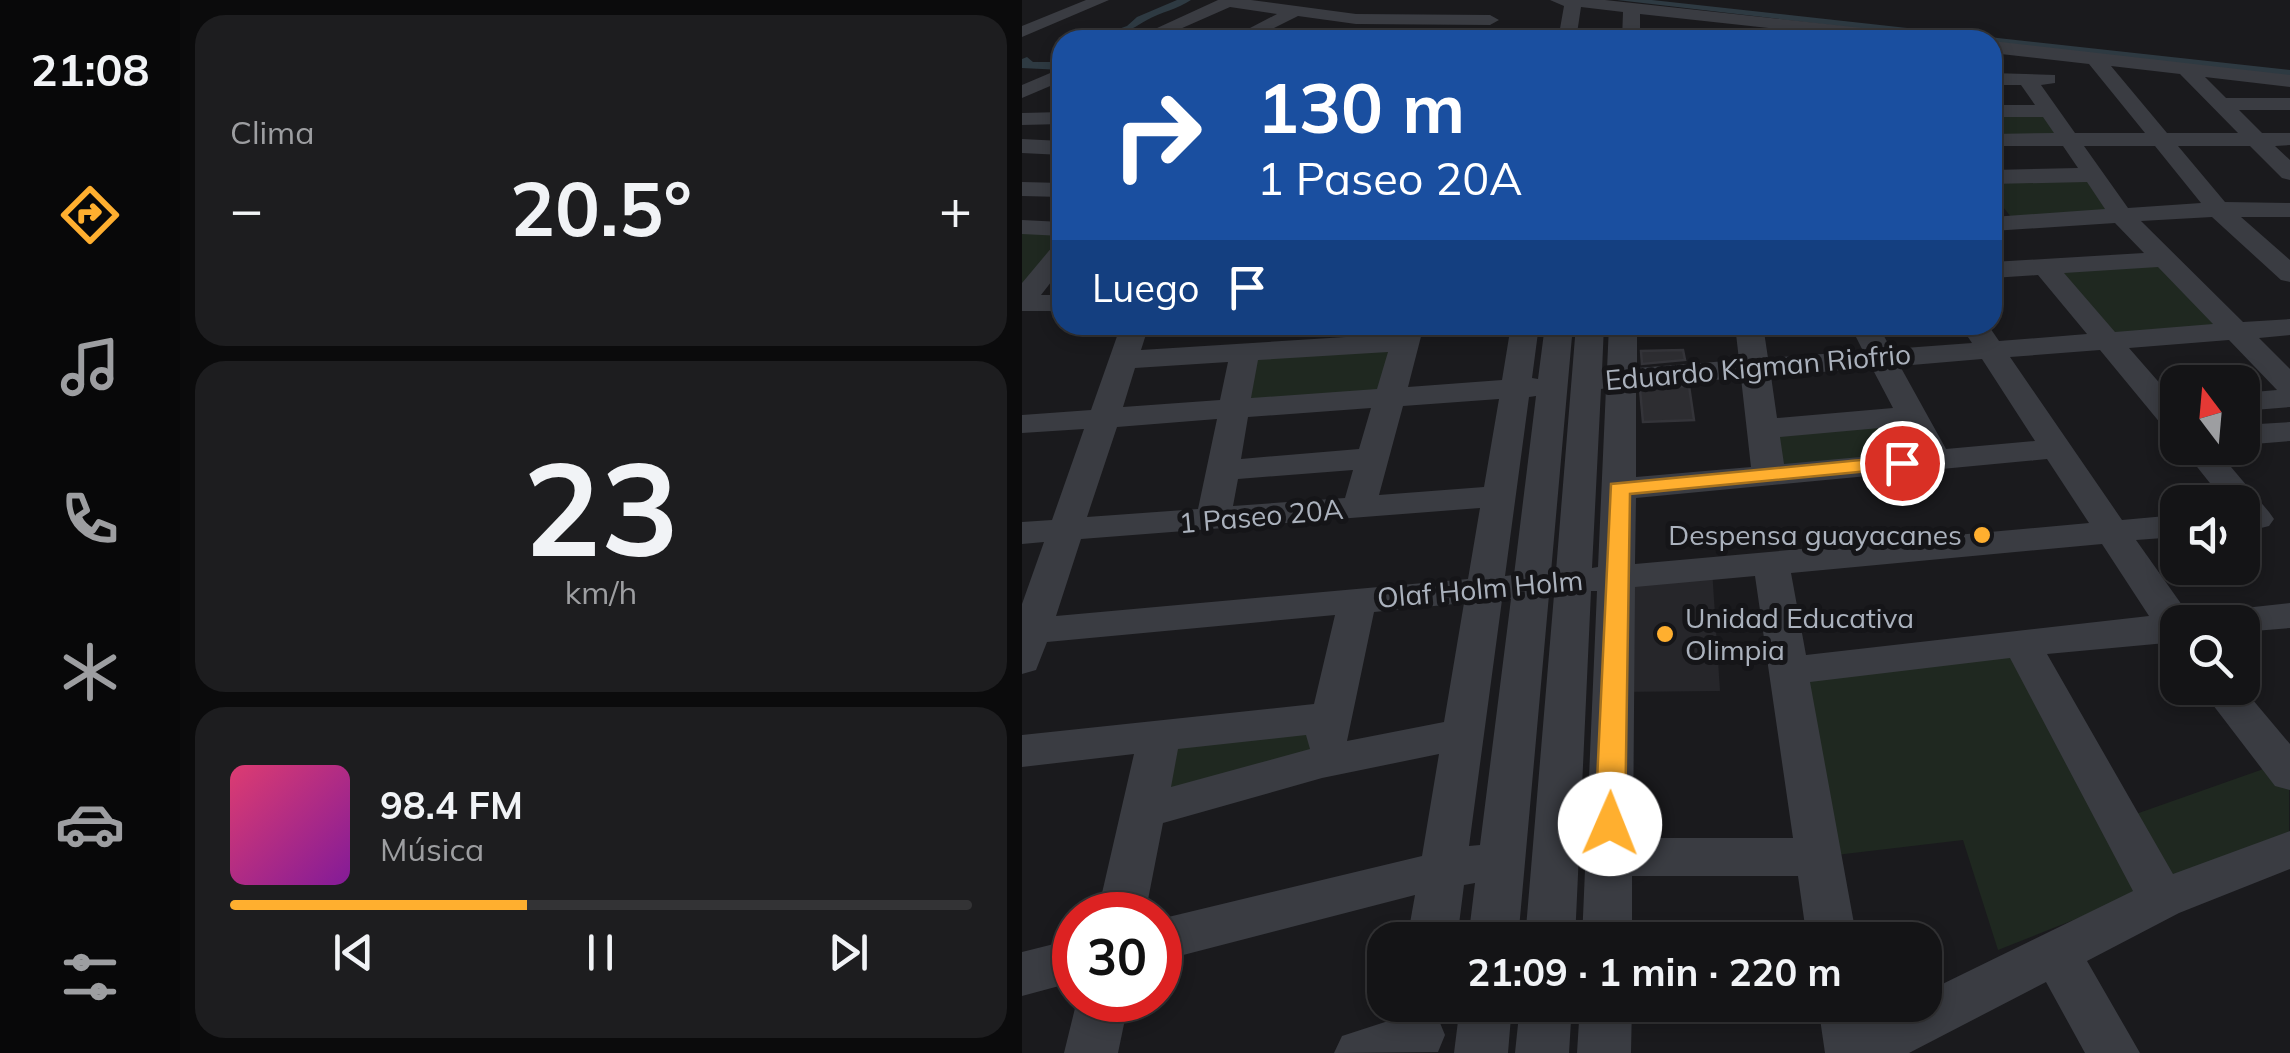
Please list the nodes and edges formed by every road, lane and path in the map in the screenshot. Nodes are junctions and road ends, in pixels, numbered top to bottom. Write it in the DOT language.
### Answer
graph roads {
  1 [pos="1101,0"];
  2 [pos="1320,0"];
  3 [pos="1393,0"];
  4 [pos="1494,0"];
  5 [pos="1230,1"];
  6 [pos="1566,1"];
  7 [pos="1632,9"];
  8 [pos="1296,11"];
  9 [pos="1702,16"];
  10 [pos="1356,18"];
  11 [pos="1490,20"];
  12 [pos="1163,30"];
  13 [pos="1257,30"];
  14 [pos="1334,30"];
  15 [pos="1488,30"];
  16 [pos="1567,30"];
  17 [pos="1631,30"];
  18 [pos="1705,30"];
  19 [pos="1789,30"];
  20 [pos="1022,32"];
  21 [pos="2002,48"];
  22 [pos="2002,56"];
  23 [pos="2068,56"];
  24 [pos="2095,59"];
  25 [pos="2186,69"];
  26 [pos="1046,78"];
  27 [pos="2109,78"];
  28 [pos="2002,79"];
  29 [pos="2027,79"];
  30 [pos="2290,81"];
  31 [pos="1022,92"];
  32 [pos="2221,104"];
  33 [pos="2290,104"];
  34 [pos="2002,111"];
  35 [pos="2047,111"];
  36 [pos="1052,118"];
  37 [pos="1022,119"];
  38 [pos="1052,122"];
  39 [pos="1022,135"];
  40 [pos="2290,138"];
  41 [pos="2067,139"];
  42 [pos="2161,139"];
  43 [pos="2254,139"];
  44 [pos="2002,140"];
  45 [pos="1022,146"];
  46 [pos="1052,148"];
  47 [pos="2289,173"];
  48 [pos="2092,176"];
  49 [pos="2002,177"];
  50 [pos="1022,189"];
  51 [pos="1052,190"];
  52 [pos="2218,209"];
  53 [pos="2290,210"];
  54 [pos="2122,215"];
  55 [pos="2002,223"];
  56 [pos="1022,227"];
  57 [pos="1052,229"];
  58 [pos="2166,259"];
  59 [pos="2283,262"];
  60 [pos="1052,263"];
  61 [pos="2045,267"];
  62 [pos="2002,269"];
  63 [pos="1022,302"];
  64 [pos="1052,302"];
  65 [pos="2290,327"];
  66 [pos="2236,331"];
  67 [pos="1132,335"];
  68 [pos="1366,335"];
  69 [pos="1408,335"];
  70 [pos="1524,335"];
  71 [pos="1558,335"];
  72 [pos="1589,335"];
  73 [pos="1623,335"];
  74 [pos="1750,335"];
  75 [pos="1869,335"];
  76 [pos="1323,336"];
  77 [pos="1982,337"];
  78 [pos="2106,340"];
  79 [pos="1245,352"];
  80 [pos="1881,358"];
  81 [pos="1123,360"];
  82 [pos="1754,370"];
  83 [pos="1622,378"];
  84 [pos="1586,381"];
  85 [pos="1552,386"];
  86 [pos="2290,386"];
  87 [pos="1516,389"];
  88 [pos="1387,398"];
  89 [pos="2290,398"];
  90 [pos="2160,399"];
  91 [pos="2260,400"];
  92 [pos="1235,408"];
  93 [pos="1912,416"];
  94 [pos="1103,418"];
  95 [pos="1022,424"];
  96 [pos="1762,429"];
  97 [pos="2290,431"];
  98 [pos="2260,434"];
  99 [pos="2059,448"];
  100 [pos="1375,458"];
  101 [pos="1936,460"];
  102 [pos="2214,465"];
  103 [pos="1224,470"];
  104 [pos="1770,475"];
  105 [pos="1619,489"];
  106 [pos="1500,496"];
  107 [pos="1360,508"];
  108 [pos="2263,518"];
  109 [pos="1212,520"];
  110 [pos="2160,528"];
  111 [pos="1066,531"];
  112 [pos="2111,532"];
  113 [pos="1022,534"];
  114 [pos="1770,564"];
  115 [pos="1617,577"];
  116 [pos="1552,583"];
  117 [pos="1486,589"];
  118 [pos="1358,600"];
  119 [pos="2168,605"];
  120 [pos="2290,615"];
  121 [pos="2260,618"];
  122 [pos="2160,629"];
  123 [pos="1025,641"];
  124 [pos="2022,644"];
  125 [pos="1786,671"];
  126 [pos="2234,705"];
  127 [pos="1331,716"];
  128 [pos="1160,734"];
  129 [pos="1463,734"];
  130 [pos="1022,751"];
  131 [pos="1322,762"];
  132 [pos="2290,774"];
  133 [pos="1143,812"];
  134 [pos="2290,850"];
  135 [pos="1609,857"];
  136 [pos="1818,857"];
  137 [pos="1502,860"];
  138 [pos="1440,870"];
  139 [pos="1126,892"];
  140 [pos="2162,900"];
  141 [pos="1434,922"];
  142 [pos="1495,922"];
  143 [pos="1550,922"];
  144 [pos="1607,922"];
  145 [pos="1829,922"];
  146 [pos="1182,934"];
  147 [pos="2054,952"];
  148 [pos="1052,966"];
  149 [pos="1022,974"];
  150 [pos="1097,1022"];
  151 [pos="1484,1022"];
  152 [pos="1545,1022"];
  153 [pos="1605,1022"];
  154 [pos="1848,1022"];
  155 [pos="1420,1031"];
  156 [pos="1091,1053"];
  157 [pos="1361,1053"];
  158 [pos="1481,1053"];
  159 [pos="1542,1053"];
  160 [pos="1604,1053"];
  161 [pos="1855,1053"];
  162 [pos="2113,1053"];
  1 -- 20 [label="street"];
  2 -- 8 [label="street"];
  3 -- 10 [label="street"];
  4 -- 11 [label="street"];
  5 -- 8 [label="street"];
  5 -- 12 [label="street"];
  6 -- 7 [label="street"];
  6 -- 16 [label="street"];
  7 -- 9 [label="street"];
  7 -- 17 [label="street"];
  8 -- 10 [label="street"];
  8 -- 13 [label="street"];
  9 -- 18 [label="street"];
  9 -- 19 [label="street"];
  10 -- 11 [label="street"];
  10 -- 14 [label="street"];
  11 -- 15 [label="street"];
  21 -- 23 [label="street"];
  22 -- 23 [label="street"];
  23 -- 24 [label="street"];
  24 -- 25 [label="street"];
  24 -- 27 [label="street"];
  25 -- 30 [label="street"];
  25 -- 32 [label="street"];
  26 -- 31 [label="street"];
  27 -- 29 [label="street"];
  27 -- 42 [label="street"];
  28 -- 29 [label="street"];
  29 -- 35 [label="street"];
  32 -- 33 [label="street"];
  32 -- 43 [label="street"];
  34 -- 35 [label="street"];
  35 -- 41 [label="street"];
  36 -- 37 [label="street"];
  38 -- 39 [label="street"];
  40 -- 43 [label="street"];
  41 -- 42 [label="street"];
  41 -- 44 [label="street"];
  41 -- 48 [label="street"];
  42 -- 43 [label="street"];
  42 -- 52 [label="street"];
  43 -- 47 [label="street"];
  45 -- 46 [label="street"];
  48 -- 49 [label="street"];
  48 -- 54 [label="street"];
  50 -- 51 [label="street"];
  52 -- 53 [label="street"];
  52 -- 54 [label="street"];
  52 -- 59 [label="street"];
  54 -- 55 [label="street"];
  54 -- 58 [label="street"];
  56 -- 57 [label="street"];
  58 -- 61 [label="street"];
  58 -- 66 [label="street"];
  60 -- 63 [label="street"];
  61 -- 62 [label="street"];
  61 -- 78 [label="street"];
  63 -- 64 [label="street"];
  65 -- 66 [label="street, Eduardo Kigman Riofrio"];
  66 -- 78 [label="street, Eduardo Kigman Riofrio"];
  66 -- 86 [label="street"];
  67 -- 81 [label="street"];
  68 -- 76 [label="street"];
  69 -- 88 [label="street"];
  70 -- 87 [label="street"];
  71 -- 85 [label="street"];
  72 -- 84 [label="street"];
  73 -- 83 [label="street"];
  74 -- 82 [label="street"];
  75 -- 80 [label="street"];
  76 -- 79 [label="street"];
  77 -- 78 [label="street, Eduardo Kigman Riofrio"];
  77 -- 80 [label="street, Eduardo Kigman Riofrio"];
  77 -- 99 [label="street"];
  78 -- 90 [label="street"];
  79 -- 81 [label="street"];
  79 -- 92 [label="street"];
  80 -- 82 [label="street, Eduardo Kigman Riofrio"];
  80 -- 93 [label="street"];
  81 -- 94 [label="street"];
  82 -- 83 [label="street, Eduardo Kigman Riofrio"];
  82 -- 96 [label="street"];
  83 -- 84 [label="street, Eduardo Kigman Riofrio"];
  83 -- 105 [label="street"];
  84 -- 116 [label="street"];
  85 -- 87 [label="street"];
  85 -- 116 [label="street"];
  87 -- 88 [label="street"];
  87 -- 106 [label="street"];
  88 -- 92 [label="street"];
  88 -- 100 [label="street"];
  89 -- 91 [label="street"];
  92 -- 94 [label="street"];
  92 -- 103 [label="street"];
  93 -- 96 [label="street"];
  93 -- 101 [label="street"];
  94 -- 95 [label="street"];
  94 -- 111 [label="street"];
  96 -- 104 [label="street"];
  97 -- 98 [label="street"];
  99 -- 101 [label="street"];
  99 -- 112 [label="street"];
  100 -- 103 [label="street"];
  100 -- 107 [label="street"];
  101 -- 104 [label="street"];
  102 -- 108 [label="street"];
  103 -- 109 [label="street"];
  104 -- 105 [label="street"];
  105 -- 115 [label="street"];
  106 -- 107 [label="street, 1 Paseo 20A"];
  106 -- 117 [label="street"];
  107 -- 109 [label="street, 1 Paseo 20A"];
  109 -- 111 [label="street, 1 Paseo 20A"];
  110 -- 112 [label="street, Olaf Holm Holm"];
  111 -- 113 [label="street, 1 Paseo 20A"];
  111 -- 123 [label="street"];
  112 -- 114 [label="street, Olaf Holm Holm"];
  112 -- 119 [label="street"];
  114 -- 115 [label="street, Olaf Holm Holm"];
  114 -- 125 [label="street"];
  115 -- 116 [label="street, Olaf Holm Holm"];
  115 -- 135 [label="street"];
  116 -- 117 [label="street, Olaf Holm Holm"];
  116 -- 137 [label="street"];
  116 -- 143 [label="street"];
  117 -- 118 [label="street, Olaf Holm Holm"];
  117 -- 129 [label="street"];
  118 -- 123 [label="street, Olaf Holm Holm"];
  118 -- 127 [label="street"];
  120 -- 121 [label="street"];
  122 -- 124 [label="street"];
  124 -- 125 [label="street"];
  124 -- 140 [label="street"];
  125 -- 136 [label="street"];
  126 -- 132 [label="street"];
  127 -- 128 [label="street"];
  127 -- 131 [label="street"];
  128 -- 130 [label="street"];
  128 -- 133 [label="street"];
  129 -- 131 [label="street"];
  129 -- 138 [label="street"];
  131 -- 133 [label="street"];
  133 -- 139 [label="street"];
  134 -- 140 [label="street"];
  135 -- 136 [label="street"];
  135 -- 144 [label="street"];
  136 -- 145 [label="street"];
  137 -- 138 [label="street"];
  137 -- 142 [label="street"];
  138 -- 141 [label="street"];
  138 -- 146 [label="street"];
  140 -- 147 [label="street"];
  147 -- 161 [label="street"];
  147 -- 162 [label="street"];
  148 -- 149 [label="street"];
  150 -- 156 [label="street"];
  151 -- 158 [label="street"];
  152 -- 159 [label="street"];
  153 -- 160 [label="street"];
  154 -- 161 [label="street"];
  155 -- 157 [label="street"];
}
